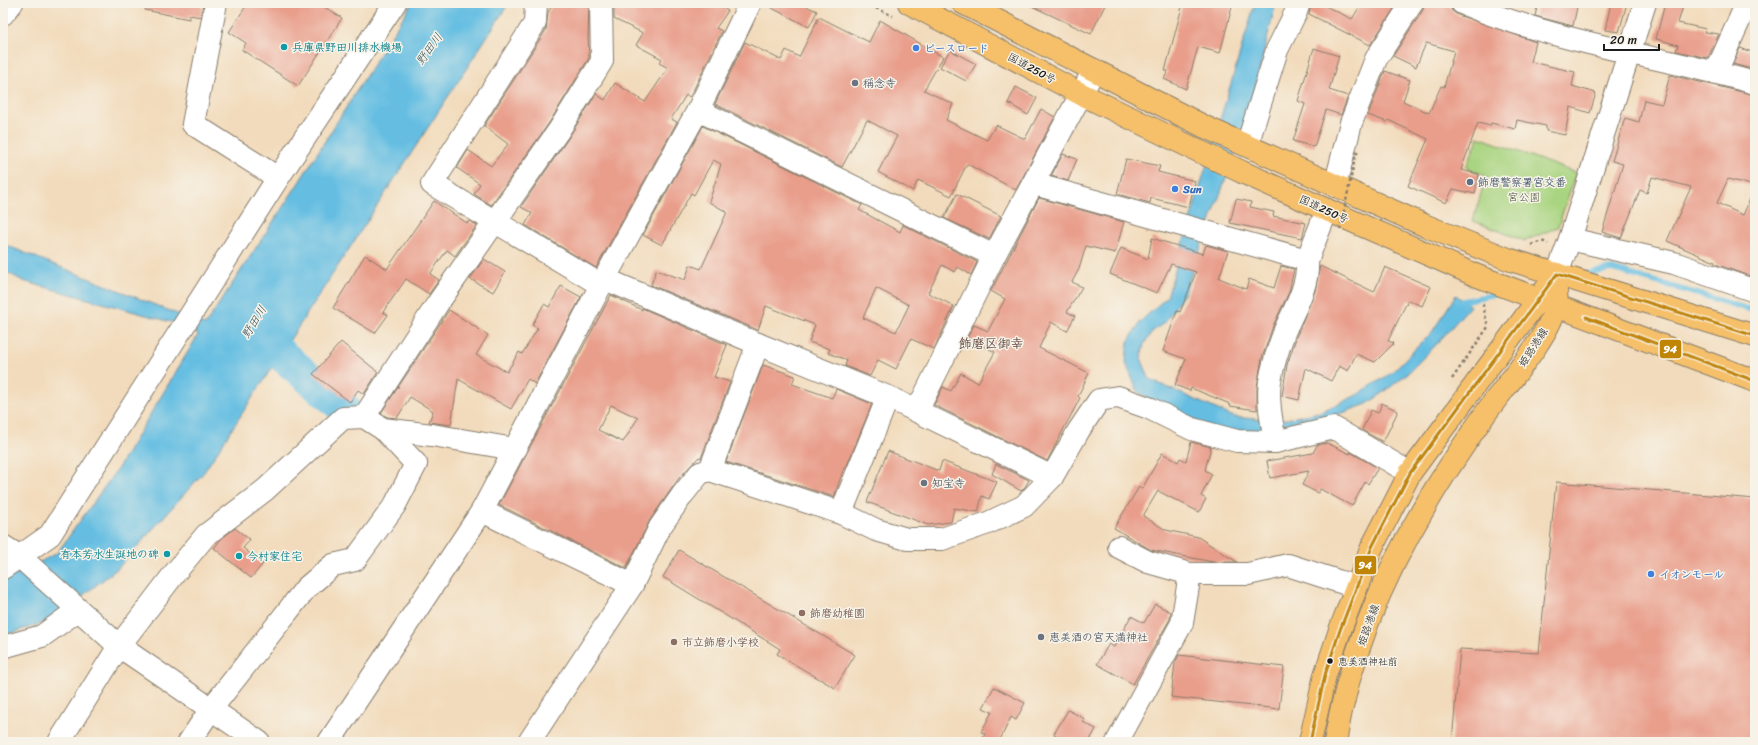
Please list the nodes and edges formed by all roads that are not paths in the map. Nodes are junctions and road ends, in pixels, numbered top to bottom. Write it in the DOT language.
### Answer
graph roads {
  1 [pos="12,3"];
  2 [pos="216,3"];
  3 [pos="395,3"];
  4 [pos="536,3"];
  5 [pos="601,3"];
  6 [pos="750,3"];
  7 [pos="909,3"];
  8 [pos="963,3"];
  9 [pos="1299,3"];
  10 [pos="1412,3"];
  11 [pos="1462,3"];
  12 [pos="1645,3"];
  13 [pos="1747,3"];
  14 [pos="3,14"];
  15 [pos="1630,51"];
  16 [pos="1094,70"];
  17 [pos="1716,72"];
  18 [pos="1755,83"];
  19 [pos="1081,94"];
  20 [pos="698,110"];
  21 [pos="1247,145"];
  22 [pos="278,178"];
  23 [pos="1034,184"];
  24 [pos="1335,186"];
  25 [pos="1327,210"];
  26 [pos="496,223"];
  27 [pos="1570,239"];
  28 [pos="994,256"];
  29 [pos="1307,260"];
  30 [pos="1556,274"];
  31 [pos="603,282"];
  32 [pos="1755,291"];
  33 [pos="1547,302"];
  34 [pos="1755,336"];
  35 [pos="758,344"];
  36 [pos="1755,381"];
  37 [pos="888,397"];
  38 [pos="917,411"];
  39 [pos="364,417"];
  40 [pos="383,429"];
  41 [pos="1275,442"];
  42 [pos="514,449"];
  43 [pos="710,470"];
  44 [pos="1410,473"];
  45 [pos="1052,477"];
  46 [pos="482,511"];
  47 [pos="841,513"];
  48 [pos="1119,546"];
  49 [pos="8,557"];
  50 [pos="1190,574"];
  51 [pos="632,585"];
  52 [pos="1356,587"];
  53 [pos="78,610"];
  54 [pos="120,646"];
  55 [pos="3,647"];
  56 [pos="211,709"];
  57 [pos="59,742"];
  58 [pos="189,742"];
  59 [pos="259,742"];
  60 [pos="329,742"];
  61 [pos="529,742"];
  62 [pos="1117,742"];
  63 [pos="1310,742"];
  64 [pos="1335,742"];
  1 -- 14 [label="street"];
  2 -- 22 [label="street"];
  3 -- 22 [label="street"];
  4 -- 26 [label="street"];
  5 -- 26 [label="street"];
  6 -- 20 [label="street"];
  7 -- 19 [label="main road, 国道250号"];
  8 -- 16 [label="main road"];
  9 -- 21 [label="street"];
  10 -- 24 [label="street"];
  11 -- 15 [label="street"];
  12 -- 15 [label="street"];
  13 -- 17 [label="street"];
  15 -- 17 [label="street"];
  15 -- 27 [label="street"];
  16 -- 19 [label="street"];
  16 -- 21 [label="main road"];
  17 -- 18 [label="street"];
  19 -- 23 [label="street"];
  19 -- 25 [label="main road, 国道250号"];
  20 -- 28 [label="street"];
  20 -- 31 [label="street"];
  21 -- 24 [label="main road"];
  22 -- 49 [label="street"];
  23 -- 28 [label="street"];
  23 -- 29 [label="street"];
  24 -- 30 [label="main road"];
  25 -- 29 [label="street"];
  25 -- 33 [label="main road, 国道250号"];
  26 -- 31 [label="street"];
  26 -- 39 [label="street"];
  27 -- 30 [label="street"];
  27 -- 32 [label="street"];
  28 -- 38 [label="street"];
  29 -- 41 [label="street"];
  30 -- 33 [label="main road, 姫路港線"];
  30 -- 34 [label="main road"];
  31 -- 35 [label="street"];
  31 -- 42 [label="street"];
  33 -- 36 [label="main road, 国道250号"];
  33 -- 44 [label="main road"];
  33 -- 64 [label="main road, 姫路港線"];
  35 -- 37 [label="street"];
  35 -- 43 [label="street"];
  37 -- 38 [label="street"];
  37 -- 47 [label="street"];
  38 -- 45 [label="street"];
  39 -- 40 [label="street"];
  39 -- 54 [label="street"];
  40 -- 42 [label="street"];
  40 -- 56 [label="street"];
  41 -- 44 [label="street"];
  41 -- 45 [label="street"];
  42 -- 46 [label="street"];
  43 -- 47 [label="street"];
  43 -- 51 [label="street"];
  44 -- 52 [label="main road"];
  45 -- 47 [label="street"];
  46 -- 51 [label="street"];
  46 -- 60 [label="street"];
  48 -- 50 [label="street"];
  49 -- 53 [label="street"];
  50 -- 52 [label="street"];
  50 -- 62 [label="street"];
  51 -- 61 [label="street"];
  52 -- 63 [label="main road"];
  53 -- 54 [label="street"];
  53 -- 55 [label="street"];
  54 -- 56 [label="street"];
  54 -- 57 [label="street"];
  56 -- 58 [label="street"];
  56 -- 59 [label="street"];
}
